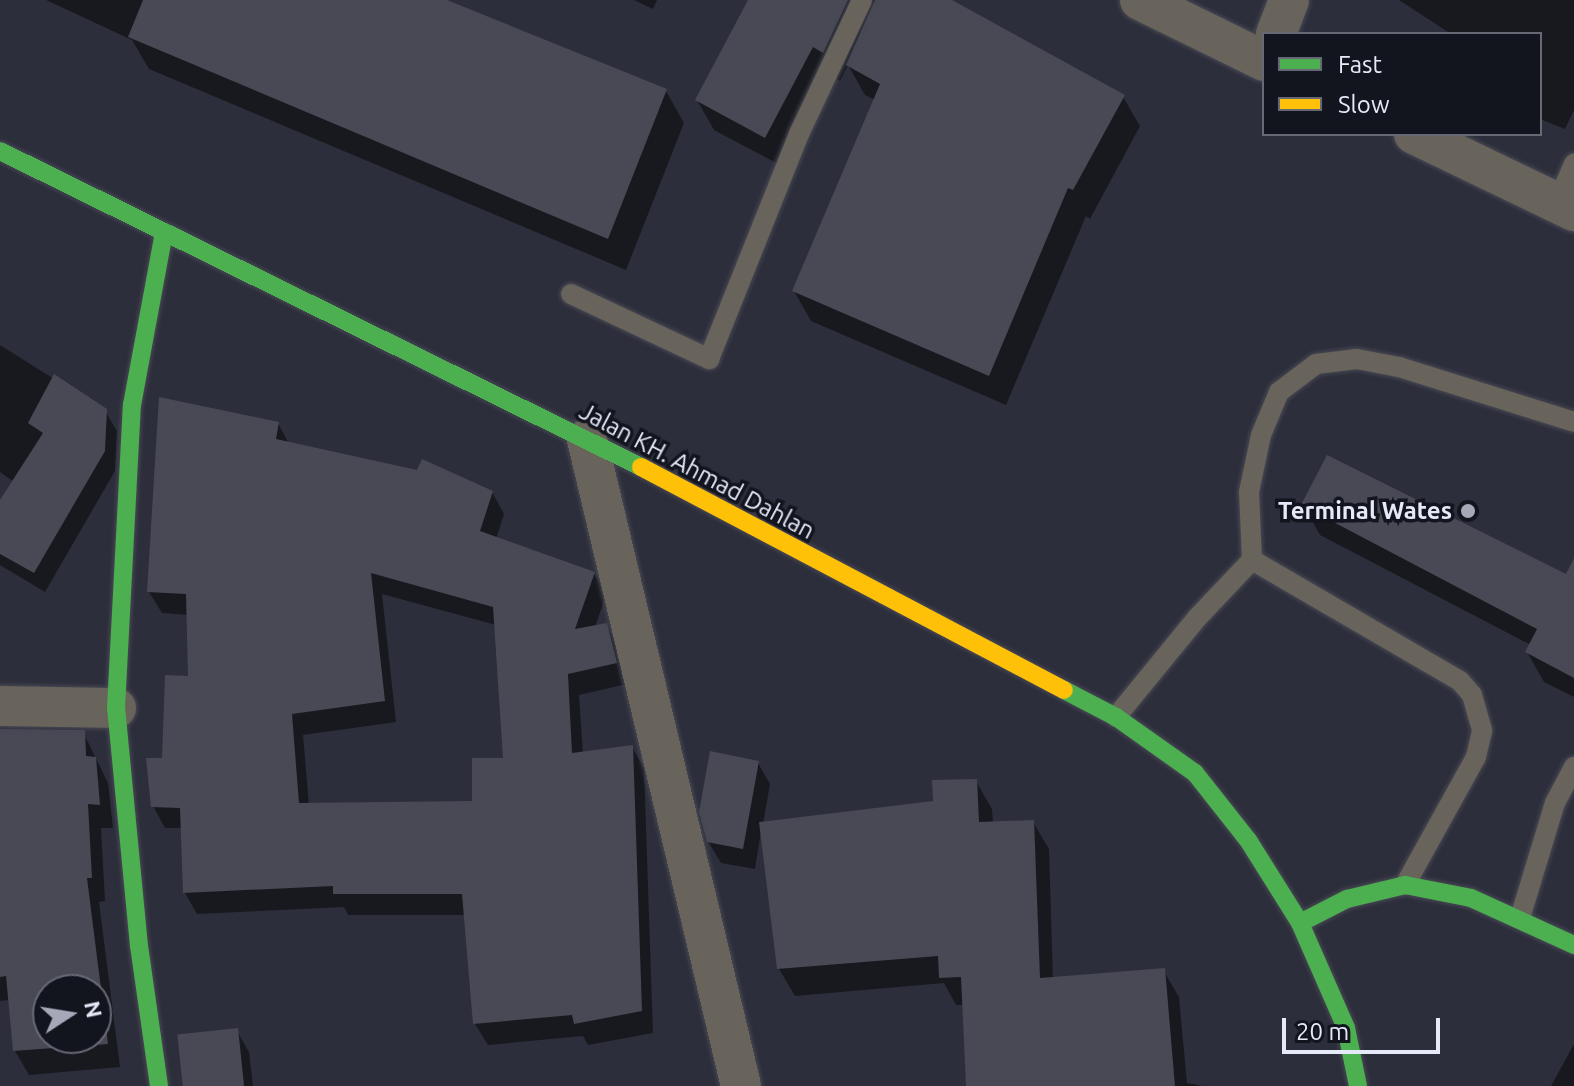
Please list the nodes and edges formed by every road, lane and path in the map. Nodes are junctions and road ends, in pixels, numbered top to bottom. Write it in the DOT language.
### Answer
graph roads {
  1 [pos="862,0"];
  2 [pos="1140,0"];
  3 [pos="1289,0"];
  4 [pos="1277,32"];
  5 [pos="1262,60"];
  6 [pos="1418,136"];
  7 [pos="0,151"];
  8 [pos="1574,164"];
  9 [pos="1566,207"];
  10 [pos="164,232"];
  11 [pos="571,294"];
  12 [pos="1574,422"];
  13 [pos="587,439"];
  14 [pos="1252,560"];
  15 [pos="0,706"];
  16 [pos="116,708"];
  17 [pos="1116,717"];
  18 [pos="1574,767"];
  19 [pos="1405,885"];
  20 [pos="1520,918"];
  21 [pos="1300,923"];
  22 [pos="1574,945"];
  23 [pos="159,1086"];
  24 [pos="741,1086"];
  25 [pos="1358,1086"];
  1 -- 11 [label="lane"];
  2 -- 5 [label="street"];
  3 -- 4 [label="street"];
  6 -- 9 [label="street"];
  7 -- 10 [label="main road, Jalan KH. Ahmad Dahlan"];
  8 -- 9 [label="lane"];
  10 -- 13 [label="main road, Jalan KH. Ahmad Dahlan"];
  10 -- 16 [label="main road"];
  12 -- 14 [label="lane"];
  13 -- 17 [label="main road, Jalan KH. Ahmad Dahlan"];
  13 -- 24 [label="street"];
  14 -- 17 [label="lane"];
  14 -- 19 [label="lane"];
  15 -- 16 [label="street"];
  16 -- 23 [label="main road"];
  17 -- 21 [label="main road, Jalan KH. Ahmad Dahlan"];
  18 -- 20 [label="lane"];
  19 -- 20 [label="main road"];
  19 -- 21 [label="main road"];
  20 -- 22 [label="main road"];
  21 -- 25 [label="main road, Jalan KH. Ahmad Dahlan"];
}
